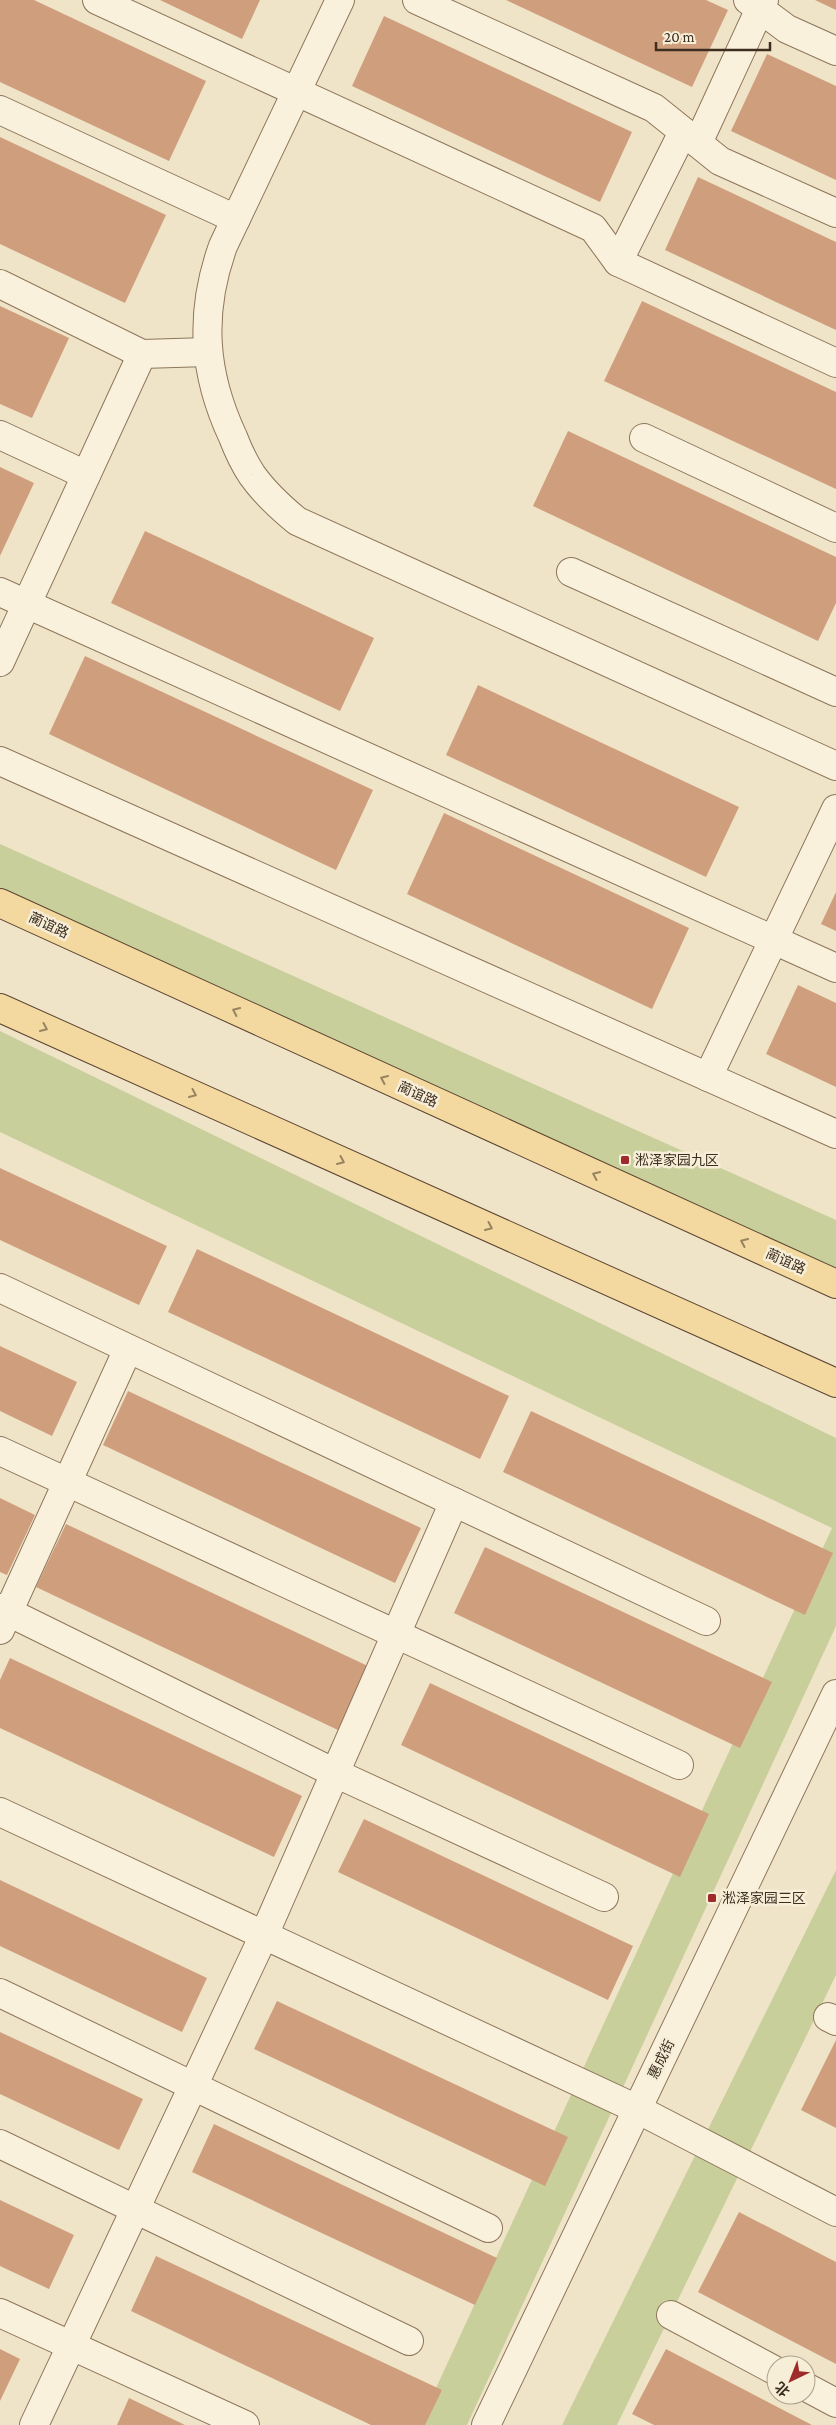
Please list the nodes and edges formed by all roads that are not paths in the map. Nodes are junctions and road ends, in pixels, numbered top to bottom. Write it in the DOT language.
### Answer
graph roads {
  1 [pos="96,0"];
  2 [pos="340,0"];
  3 [pos="418,0"];
  4 [pos="757,3"];
  5 [pos="836,51"];
  6 [pos="296,91"];
  7 [pos="0,110"];
  8 [pos="690,138"];
  9 [pos="836,214"];
  10 [pos="236,219"];
  11 [pos="618,262"];
  12 [pos="0,284"];
  13 [pos="208,352"];
  14 [pos="142,354"];
  15 [pos="836,363"];
  16 [pos="0,435"];
  17 [pos="644,438"];
  18 [pos="86,475"];
  19 [pos="836,528"];
  20 [pos="571,572"];
  21 [pos="0,592"];
  22 [pos="0,662"];
  23 [pos="836,692"];
  24 [pos="0,761"];
  25 [pos="836,766"];
  26 [pos="836,809"];
  27 [pos="0,902"];
  28 [pos="773,939"];
  29 [pos="836,968"];
  30 [pos="0,1008"];
  31 [pos="708,1077"];
  32 [pos="836,1134"];
  33 [pos="836,1284"];
  34 [pos="0,1288"];
  35 [pos="128,1349"];
  36 [pos="836,1383"];
  37 [pos="0,1452"];
  38 [pos="67,1482"];
  39 [pos="454,1502"];
  40 [pos="3,1616"];
  41 [pos="706,1621"];
  42 [pos="396,1635"];
  43 [pos="836,1694"];
  44 [pos="679,1765"];
  45 [pos="335,1773"];
  46 [pos="0,1812"];
  47 [pos="604,1898"];
  48 [pos="264,1935"];
  49 [pos="0,1993"];
  50 [pos="193,2086"];
  51 [pos="637,2109"];
  52 [pos="0,2144"];
  53 [pos="135,2208"];
  54 [pos="836,2212"];
  55 [pos="488,2228"];
  56 [pos="0,2313"];
  57 [pos="671,2316"];
  58 [pos="409,2341"];
  59 [pos="71,2346"];
  60 [pos="766,2366"];
  61 [pos="816,2392"];
  62 [pos="836,2403"];
  63 [pos="34,2425"];
  64 [pos="245,2425"];
  65 [pos="486,2425"];
  1 -- 6 [label="street"];
  2 -- 6 [label="street"];
  3 -- 8 [label="street"];
  4 -- 5 [label="street"];
  4 -- 8 [label="street"];
  6 -- 10 [label="street"];
  6 -- 11 [label="street"];
  7 -- 10 [label="street"];
  8 -- 9 [label="street"];
  8 -- 11 [label="street"];
  10 -- 13 [label="street"];
  11 -- 15 [label="street"];
  12 -- 14 [label="street"];
  13 -- 14 [label="street"];
  13 -- 25 [label="street"];
  14 -- 18 [label="street"];
  16 -- 18 [label="street"];
  17 -- 19 [label="street"];
  18 -- 22 [label="street"];
  20 -- 23 [label="street"];
  21 -- 28 [label="street"];
  24 -- 31 [label="street"];
  26 -- 28 [label="street"];
  33 -- 27 [label="main road, 蔺谊路, one-way"];
  28 -- 29 [label="street"];
  28 -- 31 [label="street"];
  30 -- 36 [label="main road, one-way"];
  31 -- 32 [label="street"];
  34 -- 35 [label="street"];
  35 -- 38 [label="street"];
  35 -- 39 [label="street"];
  37 -- 38 [label="street"];
  38 -- 40 [label="street"];
  38 -- 42 [label="street"];
  39 -- 41 [label="street"];
  39 -- 42 [label="street"];
  40 -- 45 [label="street"];
  42 -- 44 [label="street"];
  42 -- 45 [label="street"];
  43 -- 51 [label="street, 惠成街"];
  45 -- 47 [label="street"];
  45 -- 48 [label="street"];
  46 -- 48 [label="street"];
  48 -- 50 [label="street"];
  48 -- 51 [label="street"];
  49 -- 50 [label="street"];
  50 -- 53 [label="street"];
  50 -- 55 [label="street"];
  51 -- 54 [label="street"];
  51 -- 65 [label="street, 惠成街"];
  52 -- 53 [label="street"];
  53 -- 58 [label="street"];
  53 -- 59 [label="street"];
  56 -- 59 [label="street"];
  57 -- 60 [label="street"];
  59 -- 63 [label="street"];
  59 -- 64 [label="street"];
  61 -- 62 [label="street"];
}
